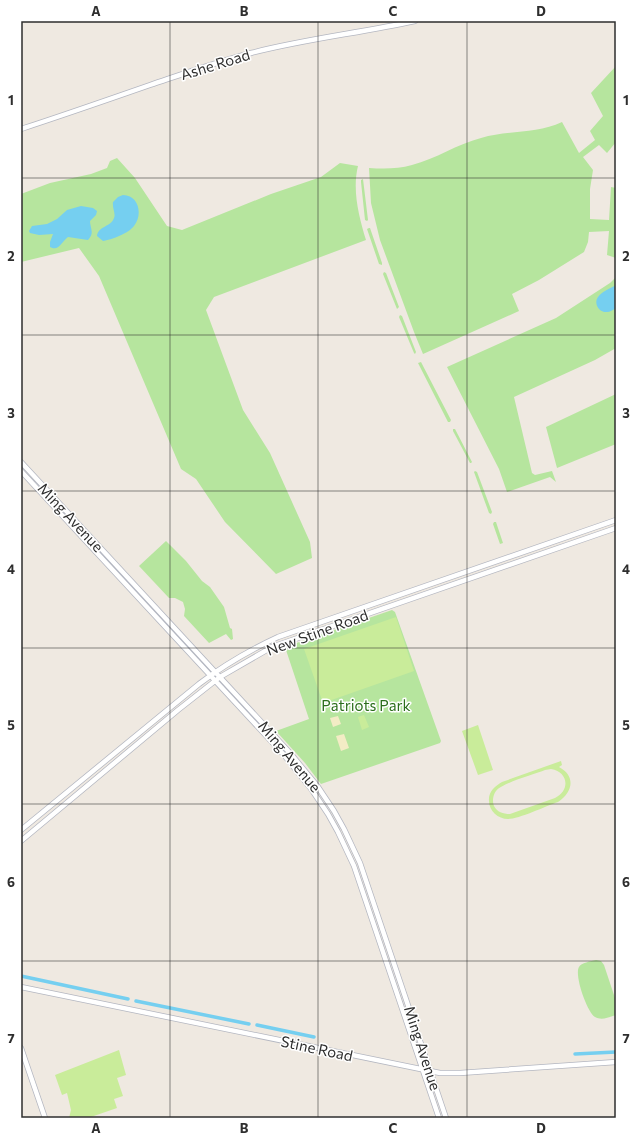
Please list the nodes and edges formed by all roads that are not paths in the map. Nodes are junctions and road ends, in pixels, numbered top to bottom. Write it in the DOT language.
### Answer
graph roads {
  1 [pos="415,21"];
  2 [pos="21,130"];
  3 [pos="21,462"];
  4 [pos="21,471"];
  5 [pos="616,520"];
  6 [pos="616,528"];
  7 [pos="422,588"];
  8 [pos="391,598"];
  9 [pos="398,603"];
  10 [pos="376,611"];
  11 [pos="215,672"];
  12 [pos="210,676"];
  13 [pos="220,677"];
  14 [pos="214,681"];
  15 [pos="292,765"];
  16 [pos="318,787"];
  17 [pos="332,822"];
  18 [pos="21,830"];
  19 [pos="347,835"];
  20 [pos="342,840"];
  21 [pos="21,841"];
  22 [pos="356,856"];
  23 [pos="380,941"];
  24 [pos="396,967"];
  25 [pos="390,970"];
  26 [pos="21,987"];
  27 [pos="404,991"];
  28 [pos="21,1048"];
  29 [pos="616,1062"];
  30 [pos="423,1070"];
  31 [pos="431,1071"];
  32 [pos="45,1118"];
  33 [pos="439,1118"];
  34 [pos="446,1118"];
  1 -- 2 [label="main road, Ashe Road"];
  3 -- 11 [label="main road, Ming Avenue"];
  4 -- 12 [label="main road, Ming Avenue"];
  5 -- 7 [label="main road, New Stine Road"];
  6 -- 9 [label="main road, New Stine Road"];
  7 -- 8 [label="main road, New Stine Road"];
  7 -- 9 [label="main road"];
  8 -- 10 [label="main road"];
  8 -- 11 [label="main road, New Stine Road"];
  9 -- 10 [label="main road, New Stine Road"];
  10 -- 13 [label="main road, New Stine Road"];
  11 -- 12 [label="main road, New Stine Road"];
  11 -- 13 [label="main road, Ming Avenue"];
  12 -- 14 [label="main road, Ming Avenue"];
  12 -- 18 [label="main road, New Stine Road"];
  13 -- 14 [label="main road, New Stine Road"];
  13 -- 16 [label="main road, Ming Avenue"];
  14 -- 15 [label="main road, Ming Avenue"];
  14 -- 21 [label="main road, New Stine Road"];
  15 -- 16 [label="main road"];
  15 -- 17 [label="main road, Ming Avenue"];
  16 -- 19 [label="main road, Ming Avenue"];
  17 -- 19 [label="main road"];
  17 -- 20 [label="main road, Ming Avenue"];
  19 -- 22 [label="main road, Ming Avenue"];
  20 -- 22 [label="main road"];
  20 -- 23 [label="main road, Ming Avenue"];
  22 -- 24 [label="main road, Ming Avenue"];
  23 -- 24 [label="main road"];
  23 -- 25 [label="main road, Ming Avenue"];
  24 -- 27 [label="main road, Ming Avenue"];
  25 -- 27 [label="main road"];
  25 -- 30 [label="main road, Ming Avenue"];
  26 -- 30 [label="main road, Stine Road"];
  27 -- 31 [label="main road, Ming Avenue"];
  28 -- 32 [label="main road"];
  29 -- 31 [label="main road, Stine Road"];
  30 -- 31 [label="main road, Stine Road"];
  30 -- 33 [label="main road, Ming Avenue"];
  31 -- 34 [label="main road, Ming Avenue"];
}
